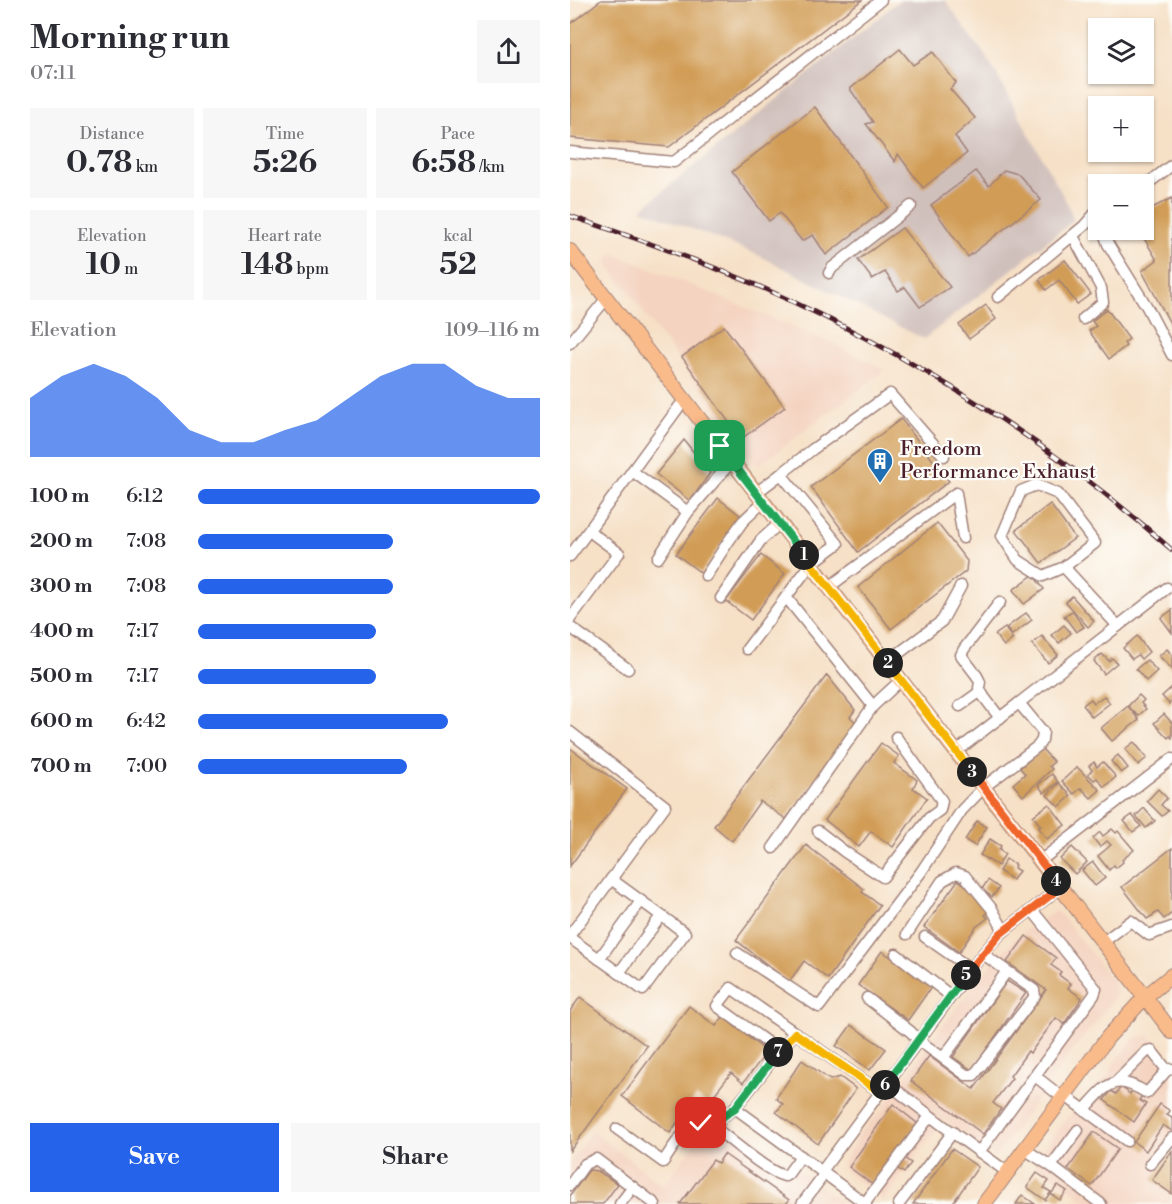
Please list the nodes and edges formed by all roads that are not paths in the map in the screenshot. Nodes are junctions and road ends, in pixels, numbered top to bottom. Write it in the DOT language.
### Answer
graph roads {
  1 [pos="881,0"];
  2 [pos="570,152"];
  3 [pos="1172,165"];
  4 [pos="1154,179"];
  5 [pos="911,206"];
  6 [pos="1088,222"];
  7 [pos="1073,236"];
  8 [pos="1107,240"];
  9 [pos="570,251"];
  10 [pos="829,273"];
  11 [pos="998,297"];
  12 [pos="606,299"];
  13 [pos="1083,319"];
  14 [pos="572,336"];
  15 [pos="1172,355"];
  16 [pos="684,400"];
  17 [pos="944,456"];
  18 [pos="732,462"];
  19 [pos="632,471"];
  20 [pos="781,474"];
  21 [pos="760,497"];
  22 [pos="688,512"];
  23 [pos="780,523"];
  24 [pos="589,531"];
  25 [pos="963,538"];
  26 [pos="571,552"];
  27 [pos="658,558"];
  28 [pos="811,564"];
  29 [pos="1064,567"];
  30 [pos="706,576"];
  31 [pos="961,586"];
  32 [pos="829,587"];
  33 [pos="1167,588"];
  34 [pos="786,597"];
  35 [pos="721,598"];
  36 [pos="1000,602"];
  37 [pos="574,606"];
  38 [pos="570,619"];
  39 [pos="1118,626"];
  40 [pos="570,627"];
  41 [pos="747,649"];
  42 [pos="887,662"];
  43 [pos="628,669"];
  44 [pos="901,680"];
  45 [pos="981,691"];
  46 [pos="1019,703"];
  47 [pos="873,706"];
  48 [pos="960,706"];
  49 [pos="1000,718"];
  50 [pos="570,732"];
  51 [pos="896,737"];
  52 [pos="957,751"];
  53 [pos="1172,759"];
  54 [pos="984,787"];
  55 [pos="941,806"];
  56 [pos="962,810"];
  57 [pos="818,831"];
  58 [pos="773,848"];
  59 [pos="1040,861"];
  60 [pos="611,879"];
  61 [pos="1061,887"];
  62 [pos="640,900"];
  63 [pos="1032,910"];
  64 [pos="661,916"];
  65 [pos="1172,927"];
  66 [pos="1004,931"];
  67 [pos="907,934"];
  68 [pos="570,937"];
  69 [pos="925,937"];
  70 [pos="1103,942"];
  71 [pos="737,953"];
  72 [pos="896,954"];
  73 [pos="983,954"];
  74 [pos="599,959"];
  75 [pos="971,969"];
  76 [pos="1007,971"];
  77 [pos="620,973"];
  78 [pos="1172,975"];
  79 [pos="951,996"];
  80 [pos="1145,997"];
  81 [pos="867,998"];
  82 [pos="1172,1032"];
  83 [pos="795,1033"];
  84 [pos="918,1040"];
  85 [pos="779,1051"];
  86 [pos="943,1058"];
  87 [pos="1170,1070"];
  88 [pos="1035,1076"];
  89 [pos="1117,1082"];
  90 [pos="887,1083"];
  91 [pos="880,1092"];
  92 [pos="1064,1096"];
  93 [pos="735,1108"];
  94 [pos="1084,1110"];
  95 [pos="930,1116"];
  96 [pos="718,1122"];
  97 [pos="617,1129"];
  98 [pos="1078,1130"];
  99 [pos="953,1132"];
  100 [pos="1172,1138"];
  101 [pos="1127,1141"];
  102 [pos="1024,1149"];
  103 [pos="979,1152"];
  104 [pos="801,1156"];
  105 [pos="1150,1164"];
  106 [pos="1051,1166"];
  107 [pos="823,1172"];
  108 [pos="1007,1172"];
  109 [pos="570,1185"];
  110 [pos="633,1187"];
  111 [pos="620,1204"];
  112 [pos="655,1204"];
  113 [pos="802,1204"];
  114 [pos="866,1204"];
  115 [pos="899,1204"];
  116 [pos="984,1204"];
  117 [pos="1101,1204"];
  1 -- 2 [label="street"];
  3 -- 4 [label="street"];
  5 -- 10 [label="street"];
  6 -- 7 [label="street"];
  7 -- 11 [label="street"];
  7 -- 13 [label="street"];
  8 -- 15 [label="street"];
  9 -- 12 [label="main road"];
  12 -- 14 [label="street"];
  12 -- 16 [label="main road"];
  16 -- 18 [label="main road"];
  16 -- 19 [label="street"];
  17 -- 20 [label="street"];
  18 -- 21 [label="main road"];
  18 -- 22 [label="street"];
  19 -- 22 [label="street"];
  19 -- 24 [label="street"];
  20 -- 21 [label="street"];
  20 -- 28 [label="street"];
  21 -- 23 [label="main road"];
  21 -- 30 [label="street"];
  22 -- 27 [label="street"];
  23 -- 28 [label="main road"];
  23 -- 35 [label="street"];
  24 -- 26 [label="street"];
  24 -- 37 [label="street"];
  25 -- 32 [label="street"];
  28 -- 32 [label="main road"];
  28 -- 34 [label="street"];
  29 -- 29 [label="street"];
  29 -- 39 [label="street"];
  31 -- 42 [label="street"];
  32 -- 42 [label="main road"];
  33 -- 39 [label="street"];
  34 -- 41 [label="street"];
  34 -- 47 [label="street"];
  36 -- 45 [label="street"];
  37 -- 38 [label="street"];
  39 -- 46 [label="street"];
  40 -- 43 [label="street"];
  42 -- 44 [label="main road"];
  44 -- 47 [label="street"];
  44 -- 52 [label="main road"];
  45 -- 48 [label="street"];
  45 -- 49 [label="street"];
  46 -- 49 [label="street"];
  46 -- 54 [label="street"];
  47 -- 58 [label="street"];
  49 -- 52 [label="street"];
  50 -- 60 [label="street"];
  51 -- 55 [label="street"];
  52 -- 54 [label="main road"];
  53 -- 59 [label="street"];
  54 -- 56 [label="street"];
  54 -- 59 [label="main road"];
  55 -- 56 [label="street"];
  55 -- 57 [label="street"];
  56 -- 71 [label="street"];
  59 -- 61 [label="main road"];
  60 -- 62 [label="street"];
  60 -- 68 [label="street"];
  61 -- 63 [label="street"];
  61 -- 70 [label="main road"];
  62 -- 64 [label="street"];
  62 -- 74 [label="street"];
  63 -- 66 [label="street"];
  63 -- 88 [label="street"];
  64 -- 77 [label="street"];
  64 -- 77 [label="street"];
  65 -- 70 [label="street"];
  66 -- 67 [label="street"];
  66 -- 73 [label="street"];
  68 -- 74 [label="street"];
  69 -- 75 [label="street"];
  70 -- 80 [label="main road"];
  72 -- 79 [label="street"];
  73 -- 75 [label="street"];
  73 -- 76 [label="street"];
  74 -- 77 [label="street"];
  75 -- 79 [label="street"];
  76 -- 86 [label="street"];
  76 -- 86 [label="street"];
  78 -- 80 [label="main road"];
  79 -- 84 [label="street"];
  80 -- 82 [label="main road"];
  80 -- 92 [label="main road"];
  81 -- 84 [label="street"];
  83 -- 85 [label="street"];
  83 -- 85 [label="street"];
  83 -- 91 [label="street"];
  84 -- 86 [label="street"];
  84 -- 90 [label="street"];
  85 -- 93 [label="street"];
  87 -- 89 [label="street"];
  87 -- 89 [label="street"];
  88 -- 92 [label="street"];
  88 -- 103 [label="street"];
  89 -- 94 [label="street"];
  90 -- 91 [label="street"];
  90 -- 95 [label="street"];
  91 -- 107 [label="street"];
  92 -- 94 [label="street"];
  92 -- 102 [label="main road"];
  93 -- 96 [label="street"];
  93 -- 104 [label="street"];
  94 -- 101 [label="street"];
  95 -- 99 [label="street"];
  95 -- 114 [label="street"];
  96 -- 97 [label="street"];
  96 -- 104 [label="street"];
  98 -- 106 [label="street"];
  99 -- 103 [label="street"];
  99 -- 115 [label="street"];
  100 -- 105 [label="street"];
  102 -- 106 [label="street"];
  102 -- 108 [label="main road"];
  103 -- 108 [label="street"];
  104 -- 107 [label="street"];
  106 -- 117 [label="street"];
  107 -- 113 [label="street"];
  107 -- 114 [label="street"];
  108 -- 116 [label="main road"];
  109 -- 110 [label="street"];
  110 -- 111 [label="street"];
  110 -- 112 [label="street"];
}
